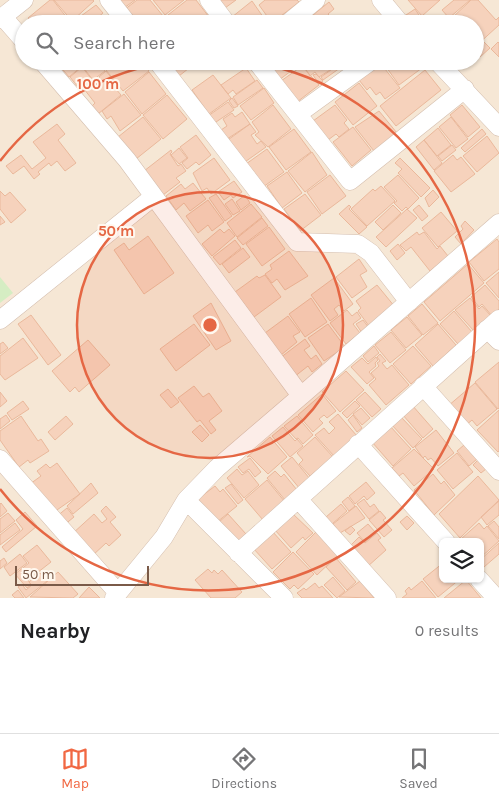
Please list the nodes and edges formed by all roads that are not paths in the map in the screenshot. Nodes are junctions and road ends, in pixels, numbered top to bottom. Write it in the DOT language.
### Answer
graph roads {
  1 [pos="24,0"];
  2 [pos="109,0"];
  3 [pos="209,0"];
  4 [pos="316,0"];
  5 [pos="380,0"];
  6 [pos="121,15"];
  7 [pos="220,15"];
  8 [pos="298,15"];
  9 [pos="392,15"];
  10 [pos="2,18"];
  11 [pos="15,32"];
  12 [pos="50,70"];
  13 [pos="164,70"];
  14 [pos="263,70"];
  15 [pos="359,70"];
  16 [pos="446,70"];
  17 [pos="465,89"];
  18 [pos="298,114"];
  19 [pos="499,127"];
  20 [pos="153,196"];
  21 [pos="499,223"];
  22 [pos="410,302"];
  23 [pos="0,320"];
  24 [pos="495,330"];
  25 [pos="423,386"];
  26 [pos="301,396"];
  27 [pos="358,444"];
  28 [pos="0,459"];
  29 [pos="499,471"];
  30 [pos="186,500"];
  31 [pos="299,500"];
  32 [pos="442,538"];
  33 [pos="238,553"];
  34 [pos="483,583"];
  35 [pos="116,595"];
  36 [pos="284,598"];
  37 [pos="387,598"];
  38 [pos="496,598"];
  1 -- 10 [label="street"];
  2 -- 6 [label="street"];
  3 -- 7 [label="street"];
  4 -- 8 [label="street"];
  5 -- 9 [label="street"];
  10 -- 11 [label="street"];
  12 -- 20 [label="street"];
  13 -- 22 [label="street"];
  14 -- 18 [label="street"];
  15 -- 18 [label="street"];
  16 -- 17 [label="street"];
  17 -- 18 [label="street"];
  17 -- 19 [label="street"];
  20 -- 23 [label="street"];
  20 -- 26 [label="street"];
  21 -- 22 [label="street"];
  22 -- 26 [label="street"];
  24 -- 25 [label="street"];
  25 -- 27 [label="street"];
  25 -- 29 [label="street"];
  26 -- 30 [label="street"];
  27 -- 31 [label="street"];
  27 -- 32 [label="street"];
  28 -- 35 [label="street"];
  30 -- 33 [label="street"];
  30 -- 35 [label="street"];
  31 -- 33 [label="street"];
  31 -- 37 [label="street"];
  33 -- 36 [label="street"];
  34 -- 38 [label="street"];
}
